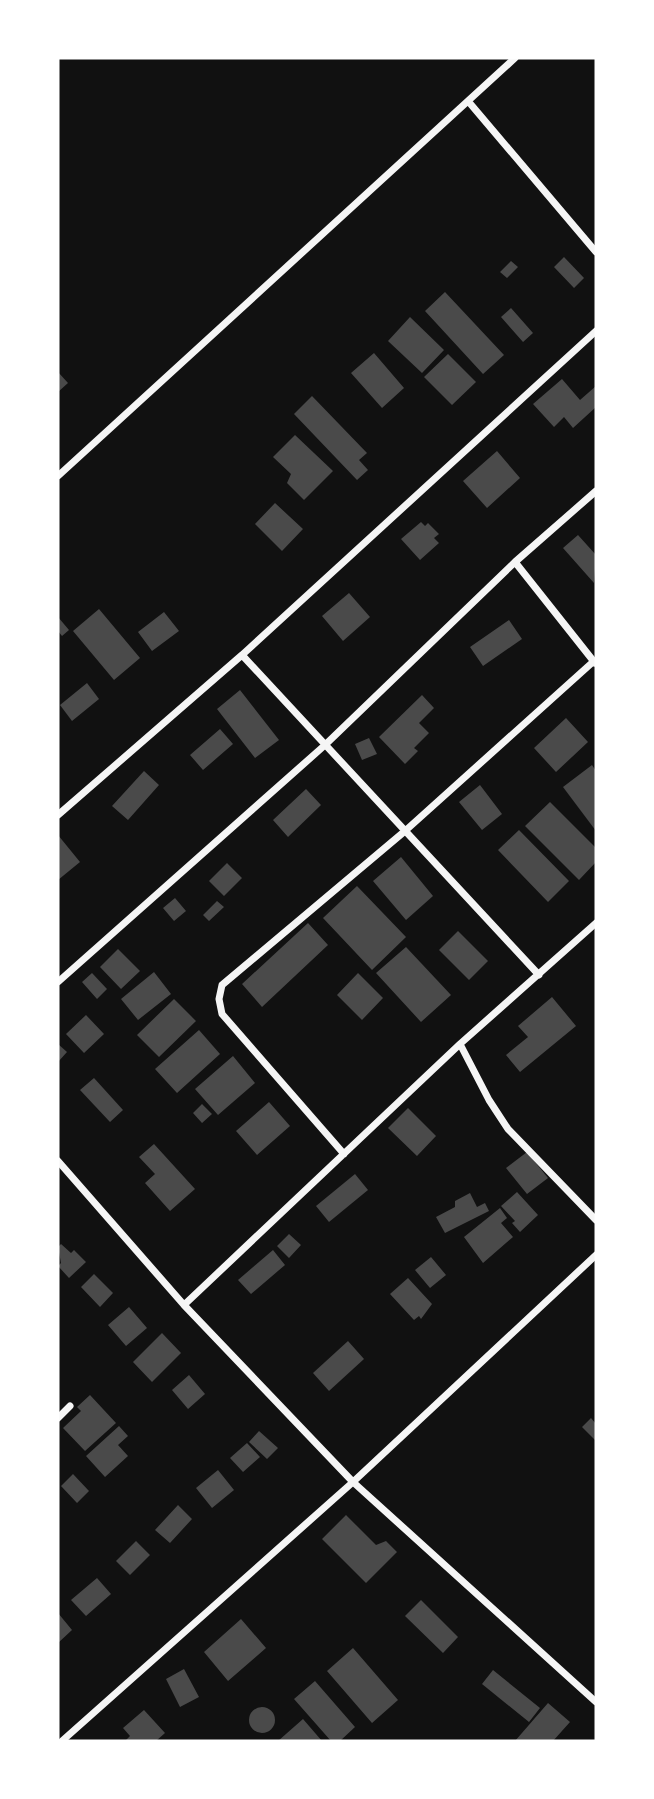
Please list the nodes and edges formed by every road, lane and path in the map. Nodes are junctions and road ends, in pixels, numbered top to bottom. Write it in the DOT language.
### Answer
graph roads {
  1 [pos="515,58"];
  2 [pos="468,101"];
  3 [pos="596,252"];
  4 [pos="596,331"];
  5 [pos="58,476"];
  6 [pos="596,491"];
  7 [pos="515,562"];
  8 [pos="242,655"];
  9 [pos="595,663"];
  10 [pos="325,746"];
  11 [pos="58,815"];
  12 [pos="405,831"];
  13 [pos="596,923"];
  14 [pos="540,975"];
  15 [pos="58,982"];
  16 [pos="460,1044"];
  17 [pos="344,1154"];
  18 [pos="58,1161"];
  19 [pos="596,1220"];
  20 [pos="596,1255"];
  21 [pos="184,1305"];
  22 [pos="70,1406"];
  23 [pos="58,1418"];
  24 [pos="353,1482"];
  25 [pos="596,1702"];
  26 [pos="62,1741"];
  1 -- 2 [label="street"];
  2 -- 3 [label="street"];
  2 -- 5 [label="street"];
  4 -- 8 [label="street"];
  6 -- 7 [label="street"];
  7 -- 9 [label="street"];
  7 -- 10 [label="street"];
  8 -- 10 [label="street"];
  8 -- 11 [label="street"];
  9 -- 12 [label="street"];
  10 -- 12 [label="street"];
  10 -- 15 [label="street"];
  12 -- 14 [label="street"];
  12 -- 17 [label="street"];
  13 -- 14 [label="street"];
  14 -- 16 [label="street"];
  16 -- 17 [label="street"];
  16 -- 19 [label="street"];
  17 -- 21 [label="street"];
  18 -- 21 [label="street"];
  20 -- 24 [label="street"];
  21 -- 24 [label="street"];
  22 -- 23 [label="street"];
  24 -- 25 [label="street"];
  24 -- 26 [label="street"];
}
